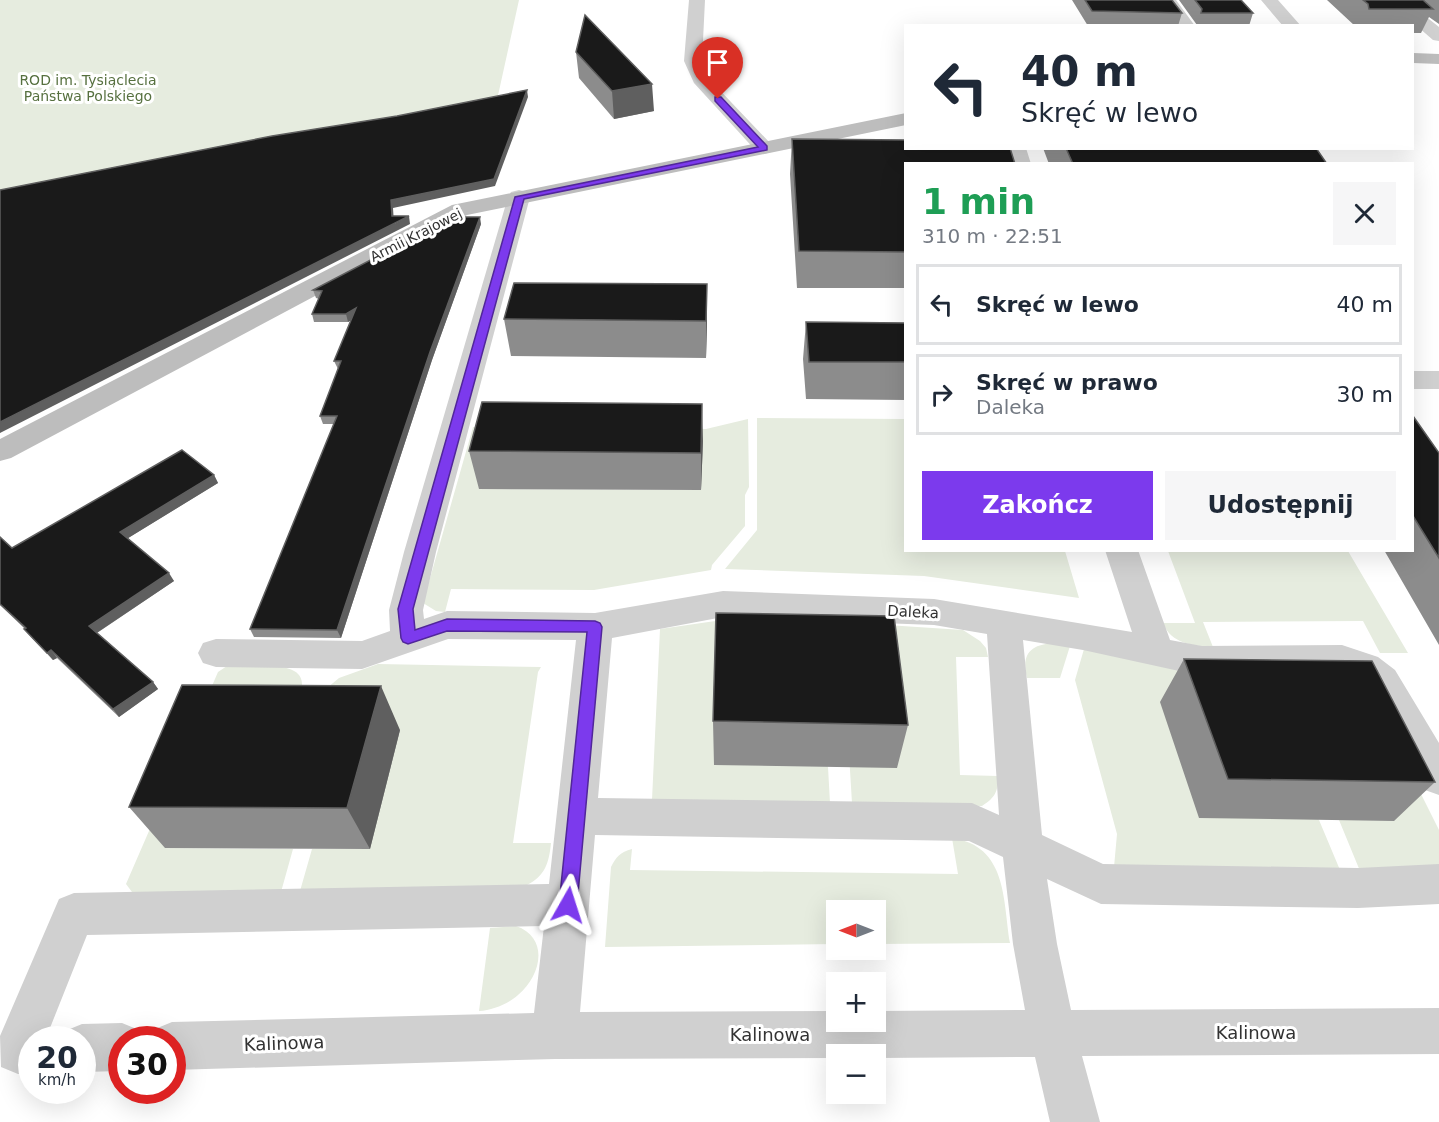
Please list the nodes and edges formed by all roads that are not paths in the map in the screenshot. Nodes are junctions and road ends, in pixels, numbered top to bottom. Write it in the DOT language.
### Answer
graph roads {
  1 [pos="697,0"];
  2 [pos="1167,0"];
  3 [pos="1269,0"];
  4 [pos="1395,0"];
  5 [pos="1185,24"];
  6 [pos="1291,24"];
  7 [pos="1439,36"];
  8 [pos="1414,58"];
  9 [pos="1439,59"];
  10 [pos="904,119"];
  11 [pos="764,148"];
  12 [pos="519,197"];
  13 [pos="1414,380"];
  14 [pos="1439,380"];
  15 [pos="0,451"];
  16 [pos="1122,552"];
  17 [pos="1004,623"];
  18 [pos="595,627"];
  19 [pos="408,638"];
  20 [pos="1156,651"];
  21 [pos="216,652"];
  22 [pos="1439,778"];
  23 [pos="577,816"];
  24 [pos="1022,846"];
  25 [pos="1439,884"];
  26 [pos="568,905"];
  27 [pos="34,1026"];
  28 [pos="1439,1031"];
  29 [pos="1053,1032"];
  30 [pos="555,1036"];
  31 [pos="186,1046"];
  32 [pos="1075,1122"];
  1 -- 11 [label="street"];
  2 -- 5 [label="street"];
  3 -- 6 [label="street"];
  4 -- 7 [label="street"];
  8 -- 9 [label="street"];
  10 -- 11 [label="street, Armii Krajowej"];
  11 -- 12 [label="street, Armii Krajowej"];
  12 -- 15 [label="street, Armii Krajowej"];
  12 -- 19 [label="street"];
  13 -- 14 [label="street"];
  16 -- 20 [label="street"];
  17 -- 18 [label="street, Daleka"];
  17 -- 20 [label="street, Daleka"];
  17 -- 24 [label="street"];
  18 -- 19 [label="street, Daleka"];
  18 -- 23 [label="street"];
  19 -- 21 [label="street, Daleka"];
  20 -- 22 [label="street, Daleka"];
  23 -- 24 [label="street"];
  23 -- 26 [label="street"];
  24 -- 25 [label="street"];
  24 -- 29 [label="street"];
  26 -- 27 [label="street"];
  26 -- 30 [label="street"];
  28 -- 29 [label="street, Kalinowa"];
  29 -- 30 [label="street, Kalinowa"];
  29 -- 32 [label="street"];
  30 -- 31 [label="street, Kalinowa"];
}
